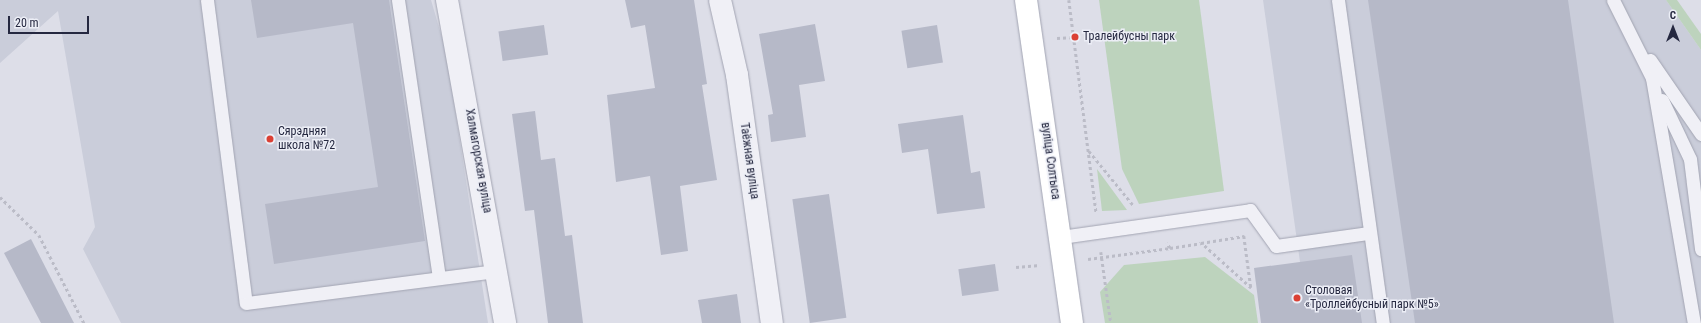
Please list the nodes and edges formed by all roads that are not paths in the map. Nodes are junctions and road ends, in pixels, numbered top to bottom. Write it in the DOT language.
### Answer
graph roads {
  1 [pos="207,0"];
  2 [pos="398,0"];
  3 [pos="447,0"];
  4 [pos="720,0"];
  5 [pos="1026,0"];
  6 [pos="1338,0"];
  7 [pos="1613,0"];
  8 [pos="1624,22"];
  9 [pos="1652,78"];
  10 [pos="1701,134"];
  11 [pos="1369,233"];
  12 [pos="1061,237"];
  13 [pos="1701,249"];
  14 [pos="497,271"];
  15 [pos="439,278"];
  16 [pos="505,323"];
  17 [pos="772,323"];
  18 [pos="1072,323"];
  19 [pos="1383,323"];
  20 [pos="1694,323"];
  1 -- 15 [label="lane"];
  2 -- 15 [label="lane"];
  3 -- 14 [label="street, Халмагорская вуліца"];
  4 -- 17 [label="street, Таёжная вуліца"];
  5 -- 12 [label="main road, вуліца Солтыса"];
  6 -- 11 [label="lane"];
  7 -- 8 [label="lane"];
  8 -- 9 [label="lane"];
  8 -- 10 [label="lane"];
  9 -- 13 [label="lane"];
  9 -- 20 [label="lane"];
  11 -- 12 [label="lane"];
  11 -- 19 [label="lane"];
  12 -- 18 [label="main road, вуліца Солтыса"];
  14 -- 15 [label="lane"];
  14 -- 16 [label="street, Халмагорская вуліца"];
}
